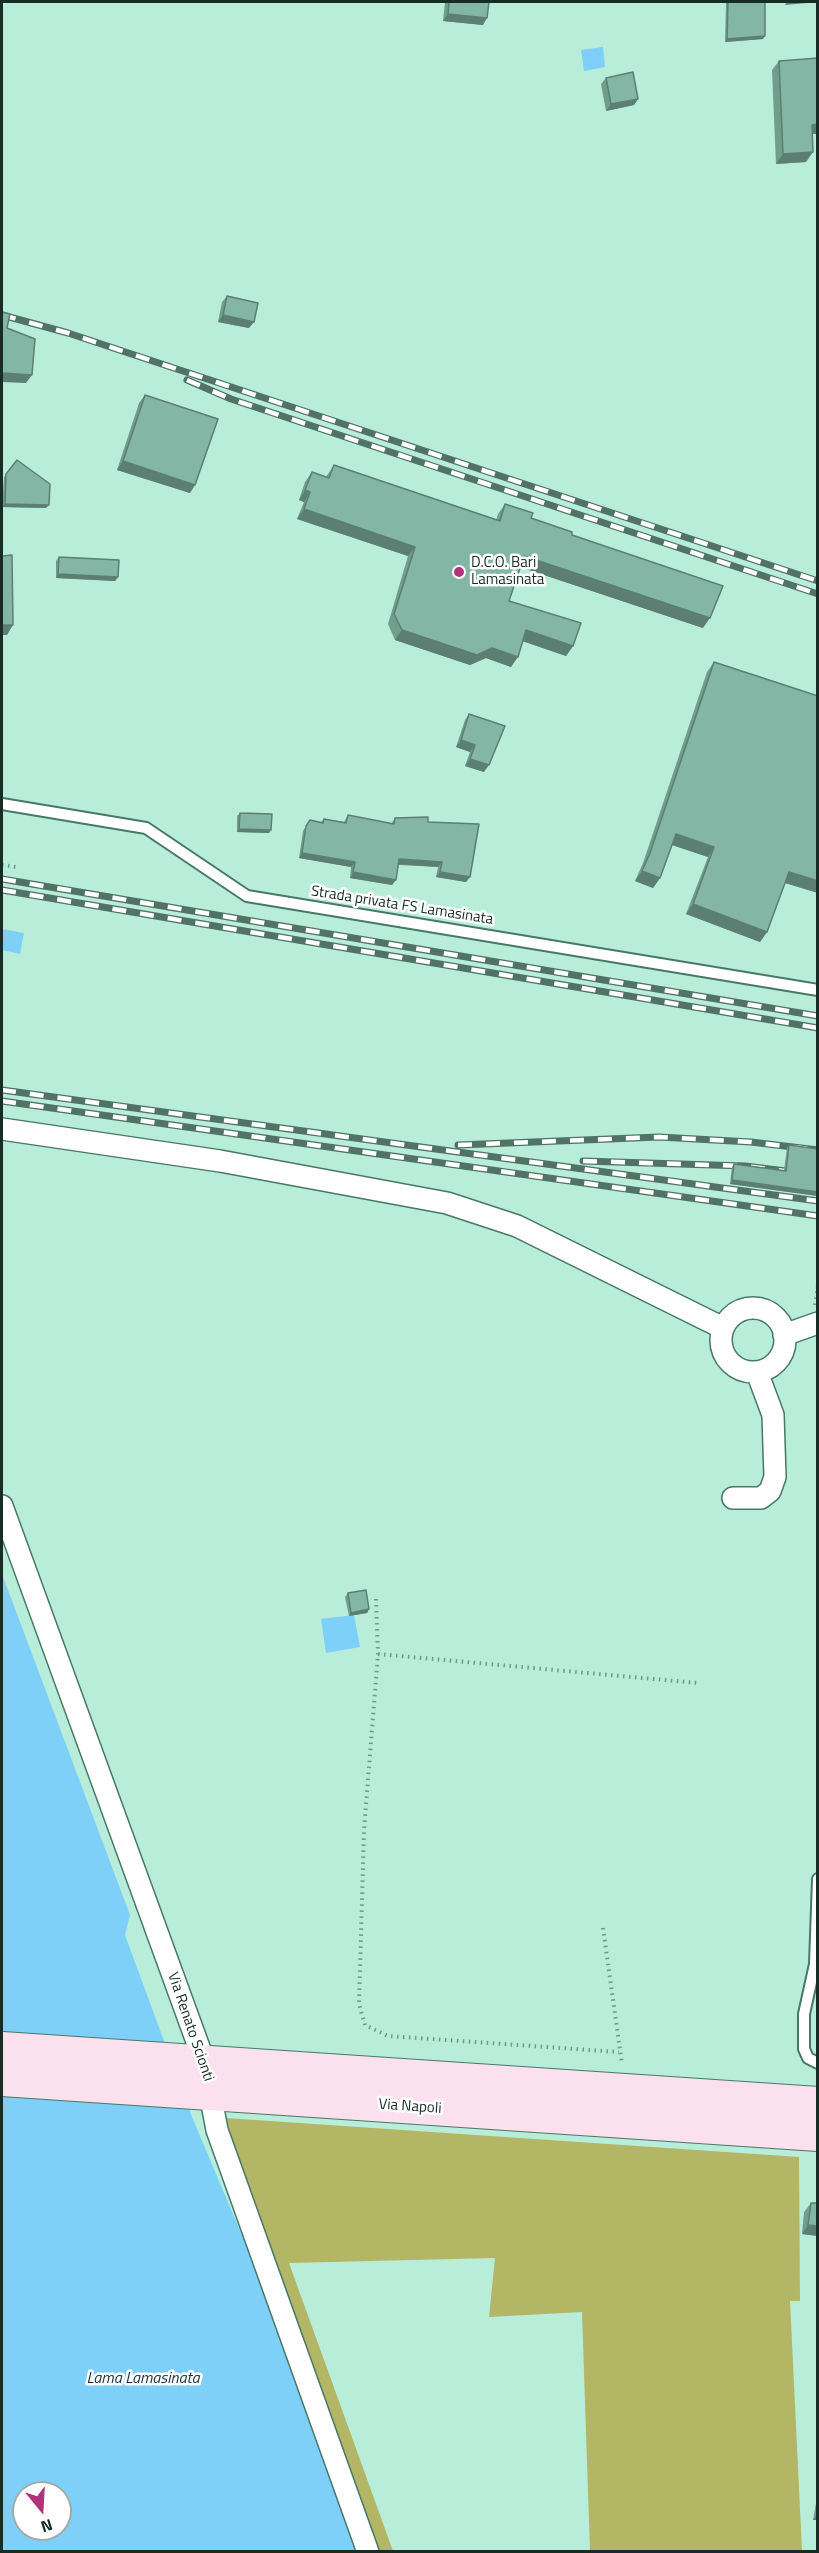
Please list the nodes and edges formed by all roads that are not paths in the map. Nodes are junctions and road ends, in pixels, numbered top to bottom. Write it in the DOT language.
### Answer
graph roads {
  1 [pos="2,804"];
  2 [pos="818,990"];
  3 [pos="2,1129"];
  4 [pos="818,1323"];
  5 [pos="723,1328"];
  6 [pos="784,1335"];
  7 [pos="757,1372"];
  8 [pos="733,1498"];
  9 [pos="2,1506"];
  10 [pos="818,1879"];
  11 [pos="2,2048"];
  12 [pos="194,2060"];
  13 [pos="818,2063"];
  14 [pos="2,2080"];
  15 [pos="203,2093"];
  16 [pos="818,2103"];
  17 [pos="818,2135"];
  18 [pos="368,2552"];
  1 -- 2 [label="lane, Strada privata FS Lamasinata"];
  3 -- 5 [label="street"];
  4 -- 6 [label="street"];
  5 -- 6 [label="street"];
  5 -- 7 [label="street"];
  6 -- 7 [label="street"];
  7 -- 8 [label="street"];
  9 -- 12 [label="street, Via Renato Scionti"];
  10 -- 13 [label="lane"];
  11 -- 12 [label="main road, Via Napoli"];
  12 -- 15 [label="street, Via Renato Scionti"];
  12 -- 16 [label="main road, Via Napoli"];
  14 -- 15 [label="main road, Via Napoli"];
  15 -- 17 [label="main road, Via Napoli"];
  15 -- 18 [label="street, Via Renato Scionti"];
}
